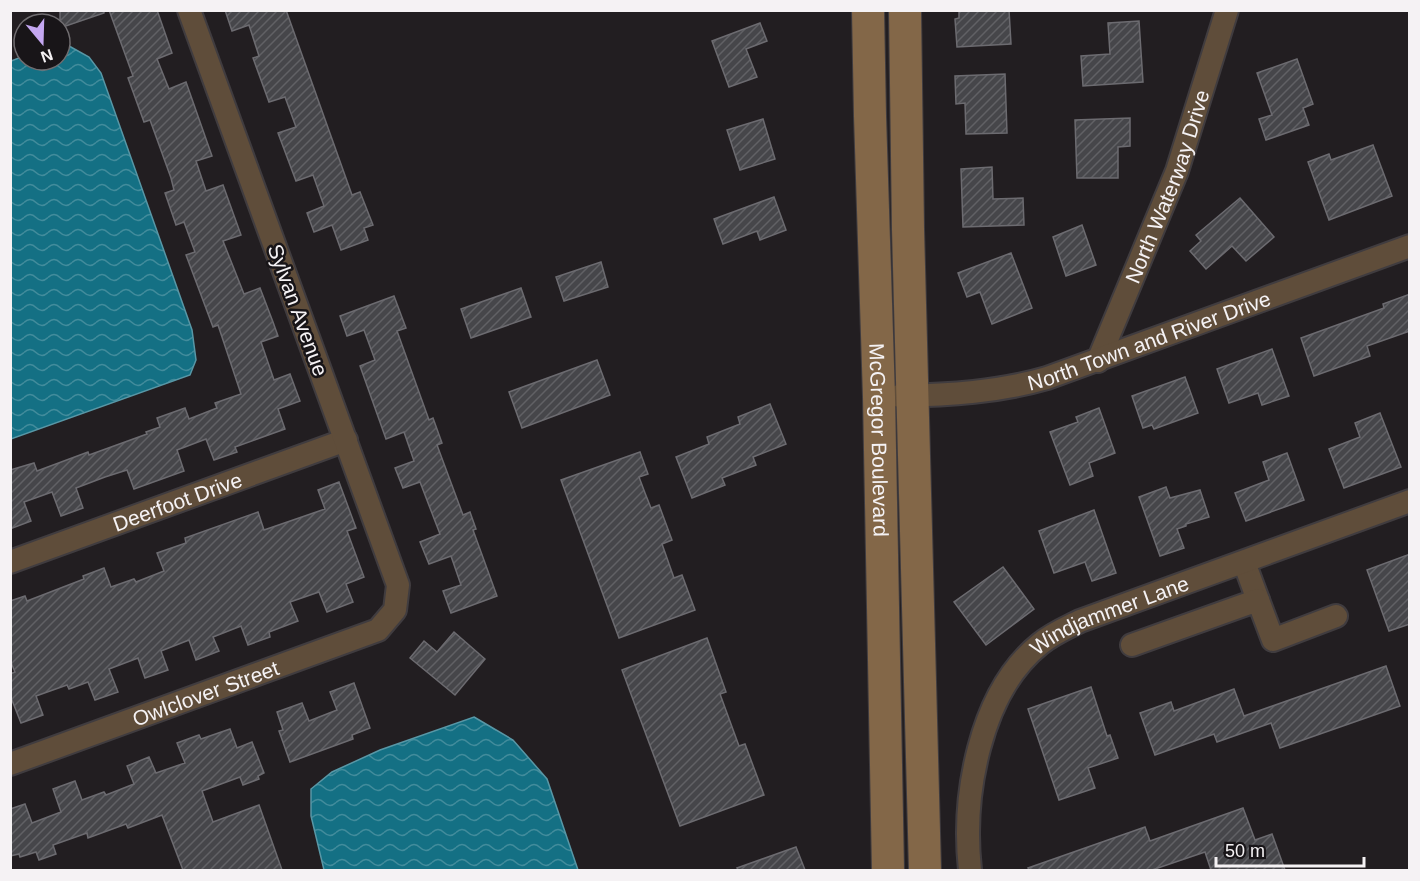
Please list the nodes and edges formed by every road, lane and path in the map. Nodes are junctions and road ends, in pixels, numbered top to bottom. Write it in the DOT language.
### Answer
graph roads {
  1 [pos="189,10"];
  2 [pos="868,10"];
  3 [pos="905,10"];
  4 [pos="1227,10"];
  5 [pos="1410,246"];
  6 [pos="1098,360"];
  7 [pos="879,396"];
  8 [pos="913,396"];
  9 [pos="346,440"];
  10 [pos="1410,501"];
  11 [pos="10,562"];
  12 [pos="1244,562"];
  13 [pos="1258,600"];
  14 [pos="395,610"];
  15 [pos="1336,616"];
  16 [pos="1132,645"];
  17 [pos="10,764"];
  18 [pos="888,870"];
  19 [pos="925,870"];
  20 [pos="970,870"];
  1 -- 9 [label="street, Sylvan Avenue"];
  2 -- 7 [label="main road, McGregor Boulevard"];
  3 -- 8 [label="main road, McGregor Boulevard"];
  4 -- 6 [label="street, North Waterway Drive"];
  5 -- 6 [label="street, North Town and River Drive"];
  6 -- 8 [label="street, North Town and River Drive"];
  7 -- 8 [label="street, North Town and River Drive"];
  7 -- 18 [label="main road, McGregor Boulevard"];
  8 -- 19 [label="main road, McGregor Boulevard"];
  9 -- 11 [label="street, Deerfoot Drive"];
  9 -- 14 [label="street, Sylvan Avenue"];
  10 -- 12 [label="street, Windjammer Lane"];
  12 -- 13 [label="street"];
  12 -- 20 [label="street, Windjammer Lane"];
  13 -- 15 [label="street"];
  13 -- 16 [label="street"];
  14 -- 17 [label="street, Owlclover Street"];
}
